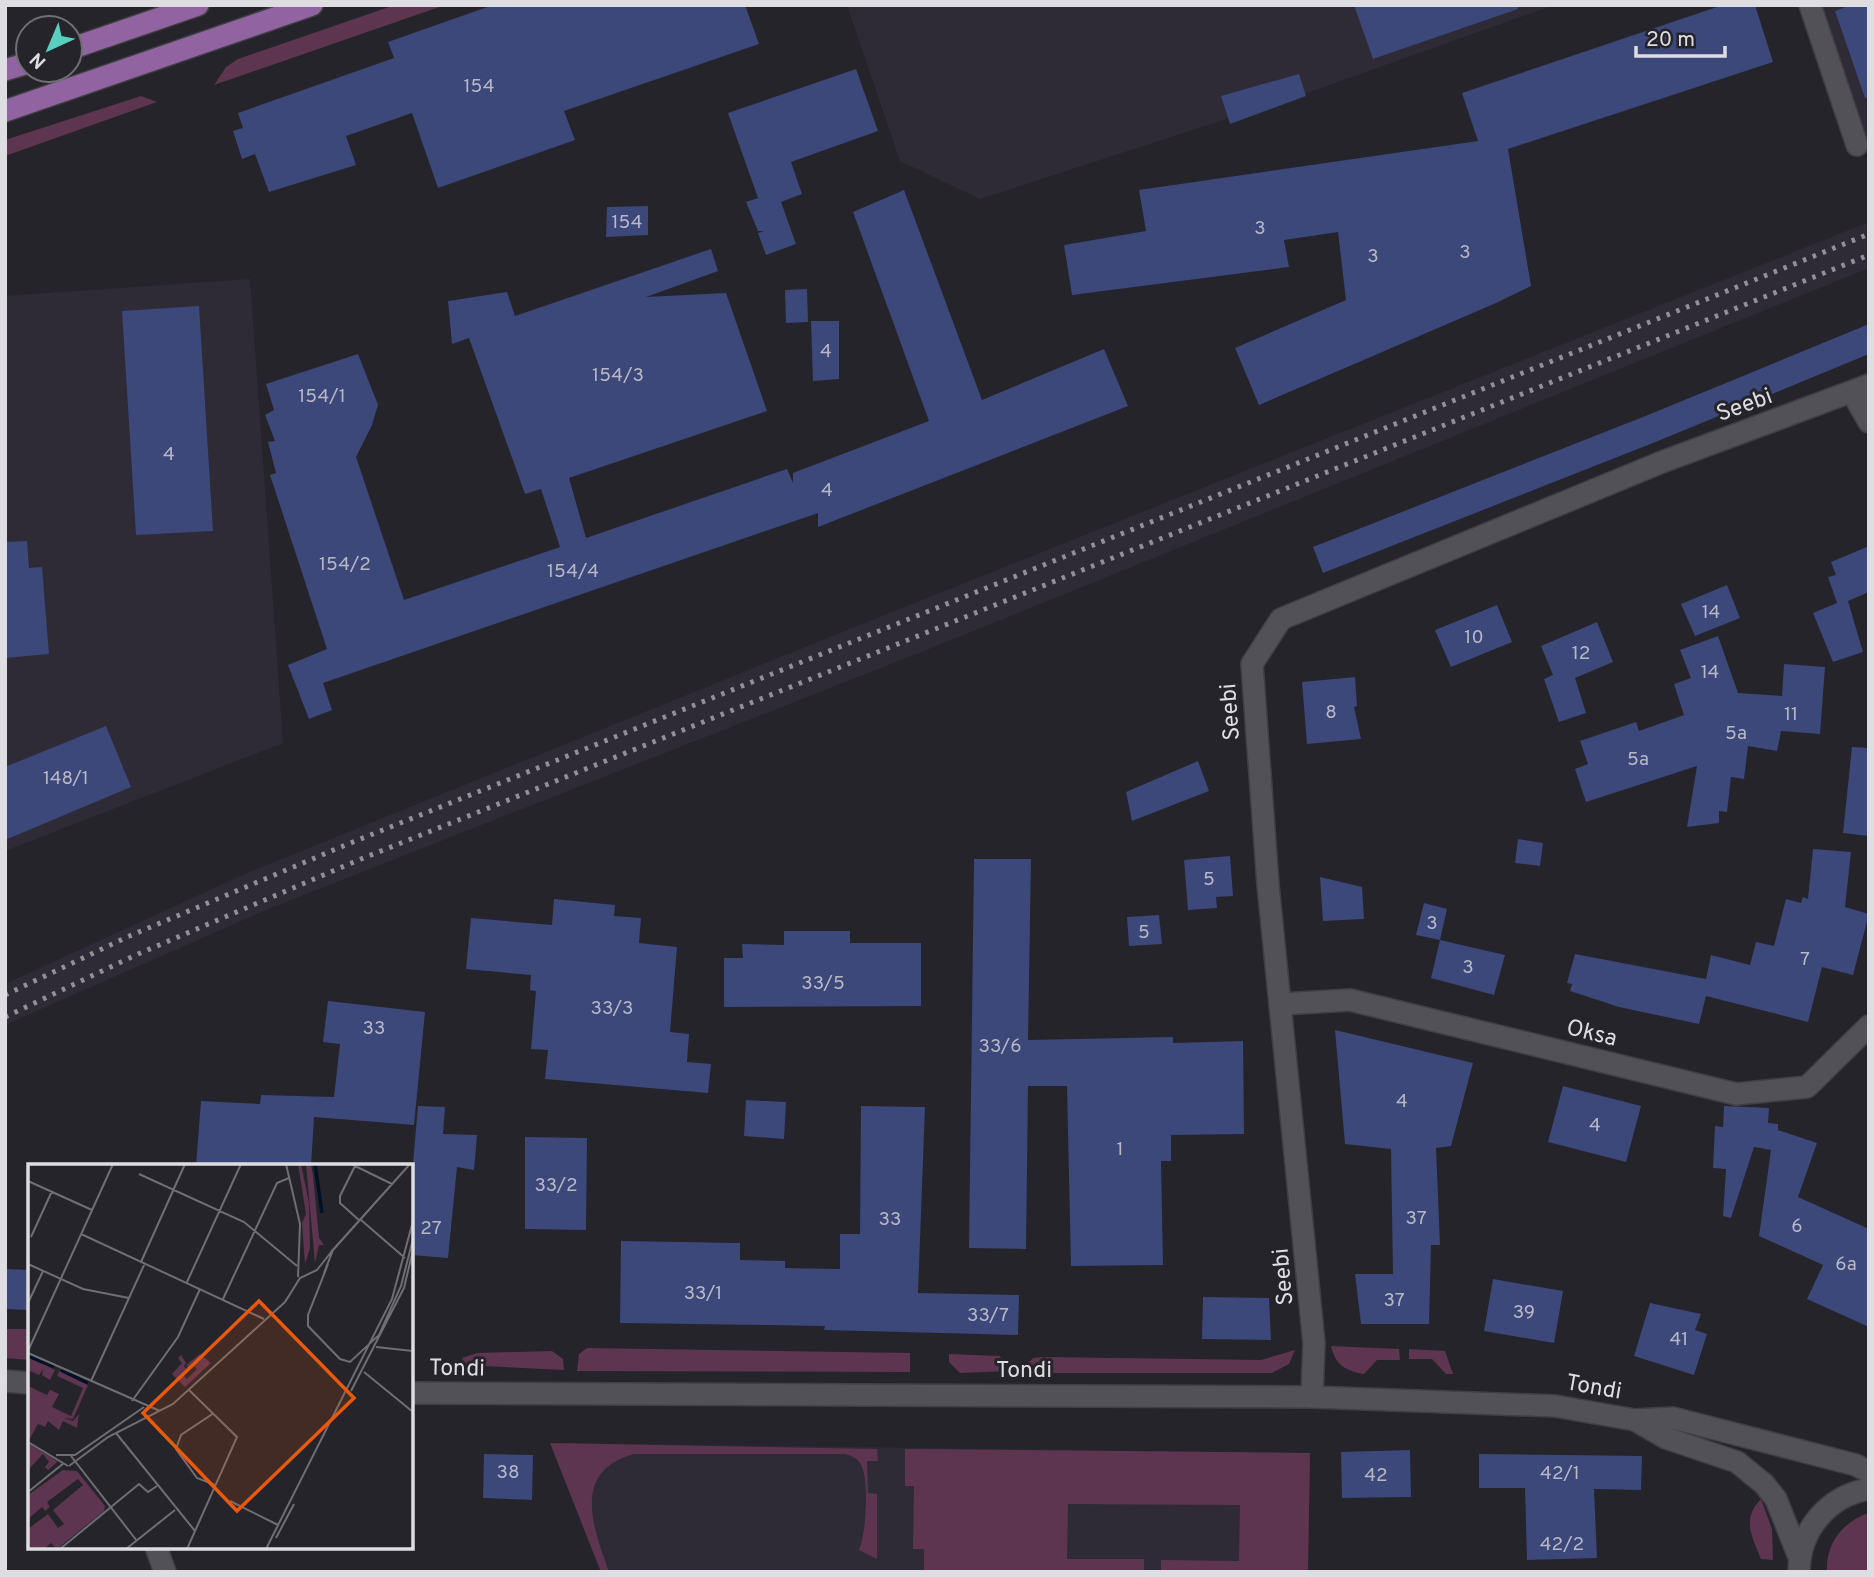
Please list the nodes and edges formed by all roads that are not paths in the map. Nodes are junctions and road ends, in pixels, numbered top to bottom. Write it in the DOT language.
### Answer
graph roads {
  1 [pos="198,5"];
  2 [pos="312,5"];
  3 [pos="1810,5"];
  4 [pos="84,44"];
  5 [pos="5,111"];
  6 [pos="1857,145"];
  7 [pos="1861,388"];
  8 [pos="1869,422"];
  9 [pos="1281,1004"];
  10 [pos="1869,1026"];
  11 [pos="5,1381"];
  12 [pos="28,1383"];
  13 [pos="413,1393"];
  14 [pos="1312,1397"];
  15 [pos="1635,1420"];
  16 [pos="1869,1472"];
  17 [pos="1869,1489"];
  18 [pos="157,1549"];
  19 [pos="1799,1564"];
  20 [pos="165,1572"];
  1 -- 4 [label="main road"];
  2 -- 5 [label="main road"];
  3 -- 6 [label="street"];
  7 -- 8 [label="street"];
  7 -- 9 [label="street, Seebi"];
  9 -- 10 [label="street, Oksa"];
  9 -- 14 [label="street, Seebi"];
  11 -- 12 [label="street"];
  13 -- 14 [label="street, Tondi"];
  14 -- 15 [label="street, Tondi"];
  15 -- 16 [label="street, Tondi"];
  15 -- 19 [label="street, Tondi"];
  17 -- 19 [label="street"];
  18 -- 20 [label="street"];
}
